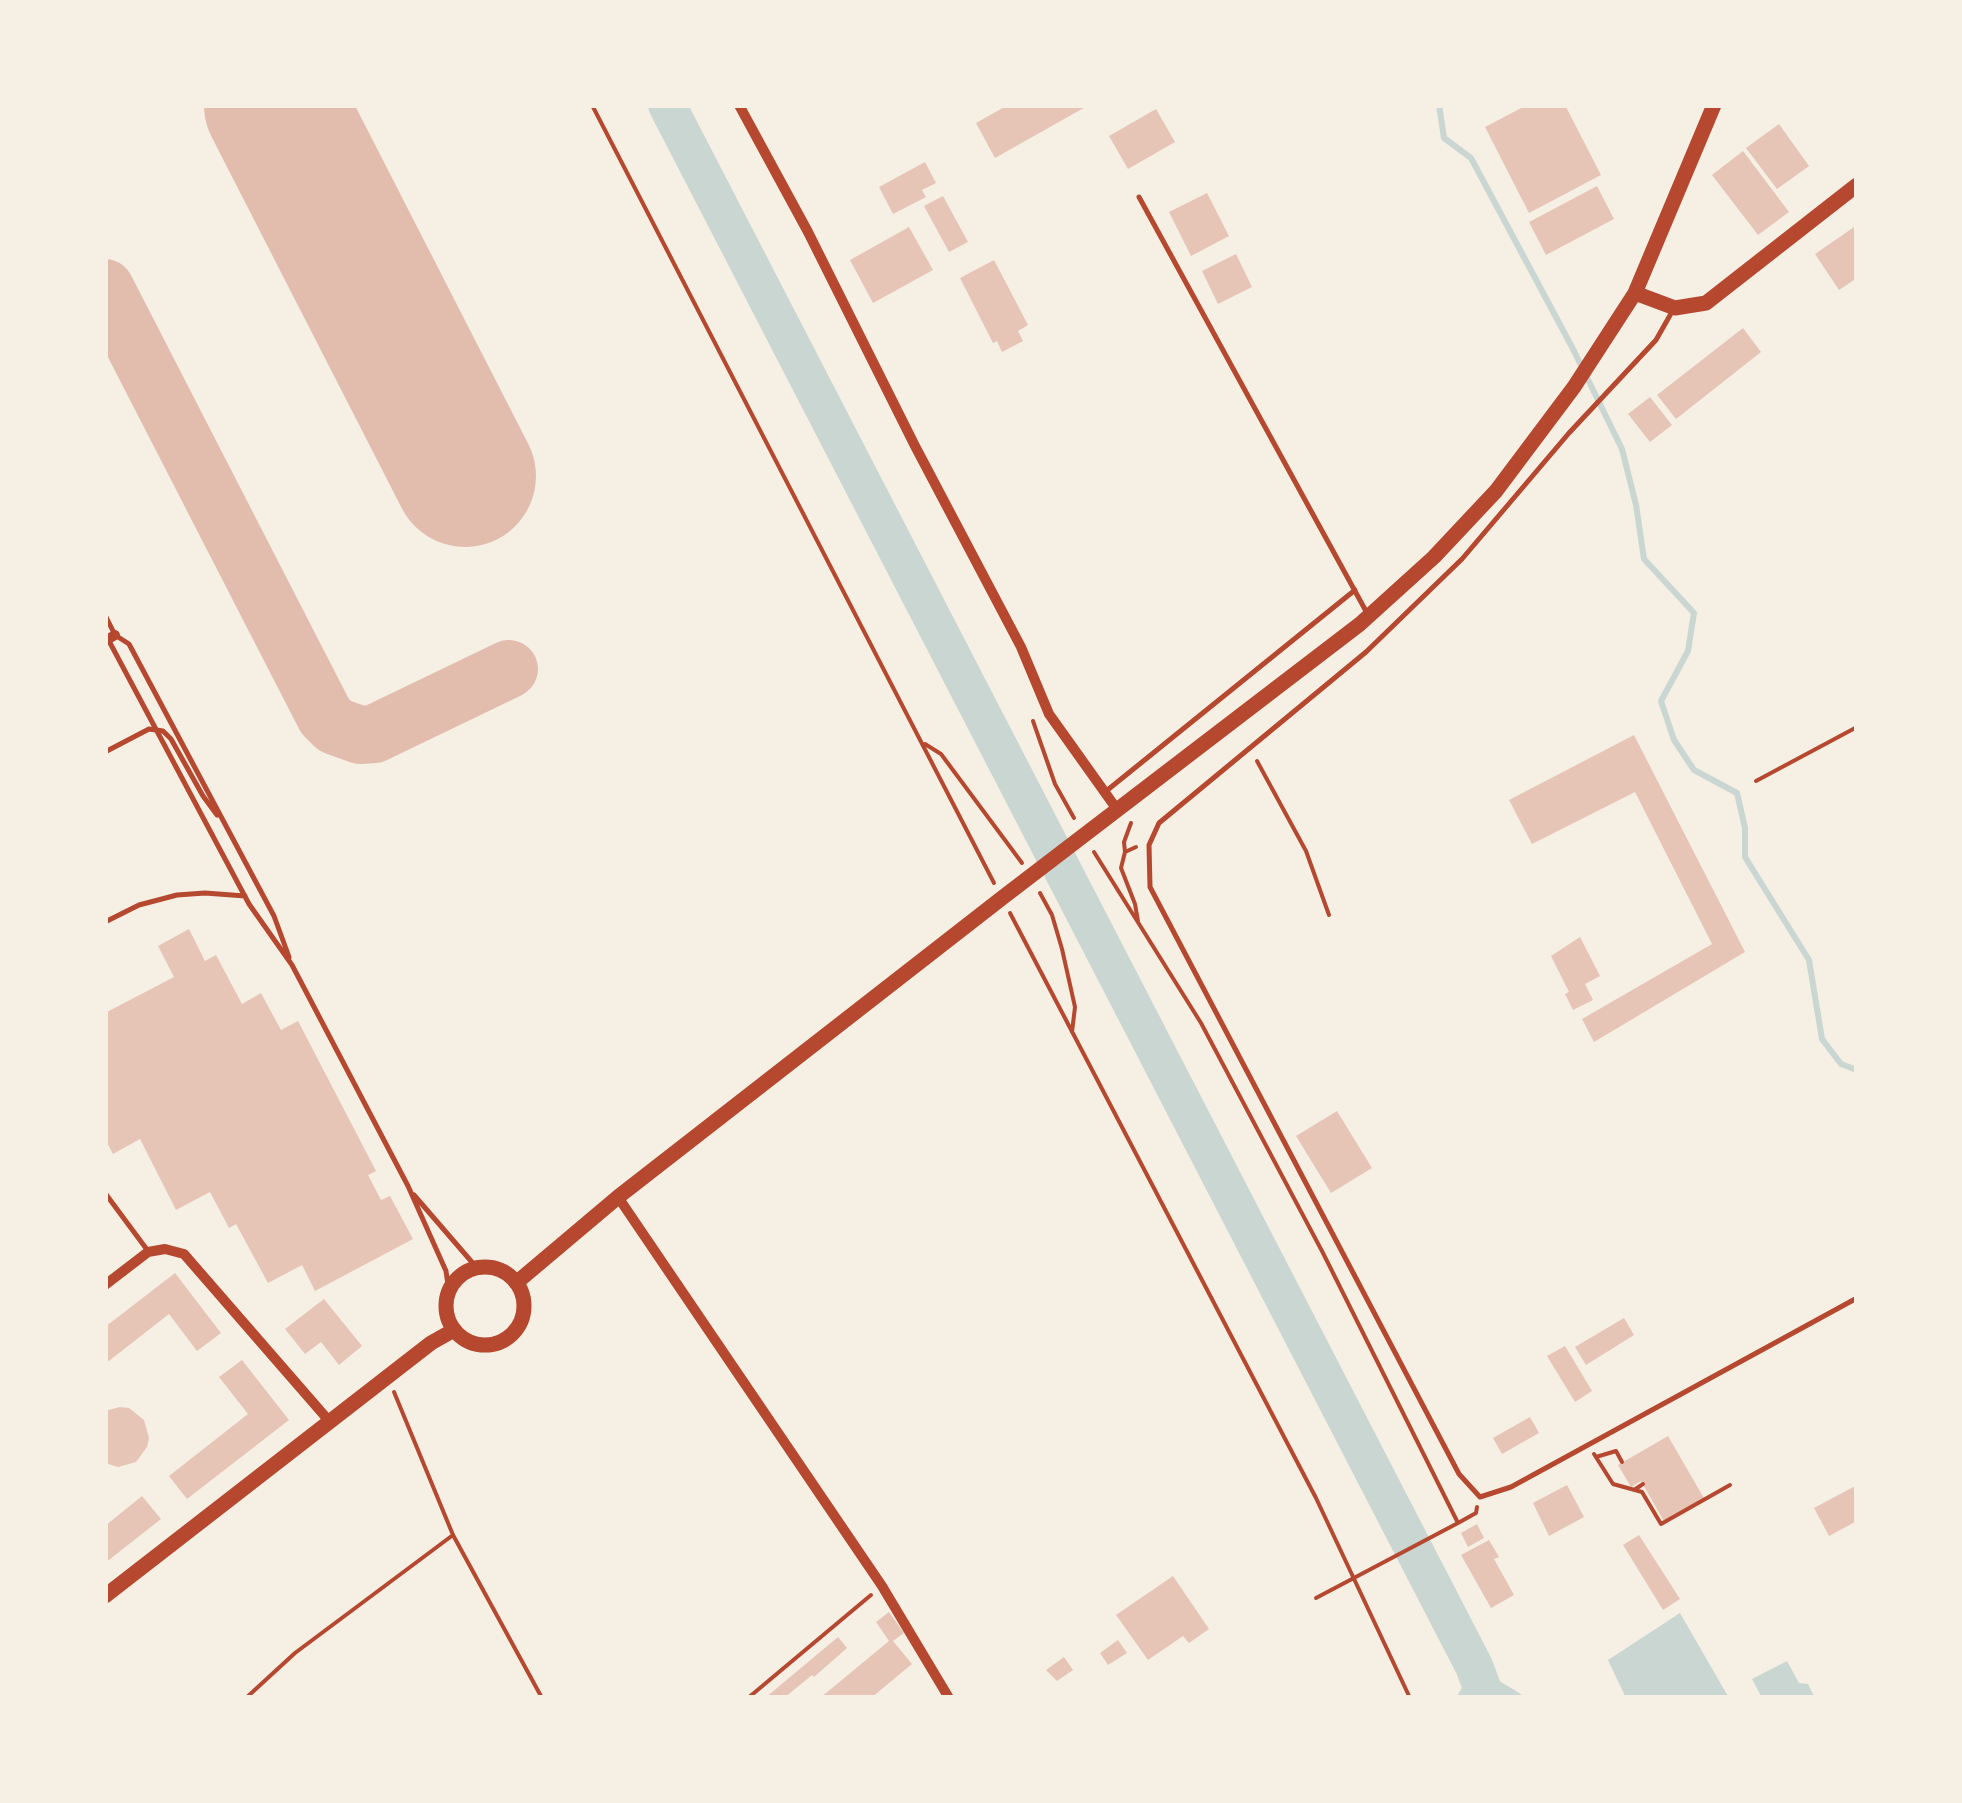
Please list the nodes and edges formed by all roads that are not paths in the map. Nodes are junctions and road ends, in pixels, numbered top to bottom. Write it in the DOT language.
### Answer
graph roads {
  1 [pos="1714,105"];
  2 [pos="742,106"];
  3 [pos="1857,185"];
  4 [pos="1139,198"];
  5 [pos="1635,293"];
  6 [pos="1674,308"];
  7 [pos="1354,590"];
  8 [pos="105,615"];
  9 [pos="1369,616"];
  10 [pos="109,638"];
  11 [pos="156,729"];
  12 [pos="105,752"];
  13 [pos="1105,792"];
  14 [pos="1116,808"];
  15 [pos="228,829"];
  16 [pos="245,896"];
  17 [pos="105,922"];
  18 [pos="292,965"];
  19 [pos="408,1186"];
  20 [pos="105,1193"];
  21 [pos="618,1198"];
  22 [pos="148,1252"];
  23 [pos="477,1268"];
  24 [pos="516,1283"];
  25 [pos="105,1286"];
  26 [pos="449,1292"];
  27 [pos="1857,1298"];
  28 [pos="454,1330"];
  29 [pos="330,1422"];
  30 [pos="105,1596"];
  31 [pos="949,1698"];
  1 -- 5 [label="main road"];
  2 -- 13 [label="street"];
  3 -- 6 [label="main road"];
  4 -- 7 [label="lane"];
  5 -- 6 [label="main road"];
  5 -- 9 [label="main road"];
  6 -- 27 [label="lane"];
  7 -- 9 [label="lane"];
  7 -- 13 [label="lane"];
  8 -- 10 [label="lane"];
  9 -- 14 [label="main road"];
  10 -- 11 [label="lane"];
  10 -- 15 [label="lane"];
  11 -- 12 [label="lane"];
  11 -- 15 [label="lane"];
  11 -- 16 [label="lane"];
  13 -- 14 [label="street"];
  14 -- 21 [label="main road"];
  15 -- 18 [label="lane"];
  16 -- 17 [label="lane"];
  16 -- 18 [label="lane"];
  18 -- 19 [label="lane"];
  19 -- 23 [label="lane"];
  19 -- 26 [label="lane"];
  20 -- 22 [label="lane"];
  21 -- 24 [label="main road"];
  21 -- 31 [label="street"];
  22 -- 25 [label="street"];
  22 -- 29 [label="street"];
  23 -- 24 [label="main road"];
  23 -- 26 [label="main road"];
  24 -- 28 [label="main road"];
  26 -- 28 [label="main road"];
  28 -- 29 [label="main road"];
  29 -- 30 [label="main road"];
}
